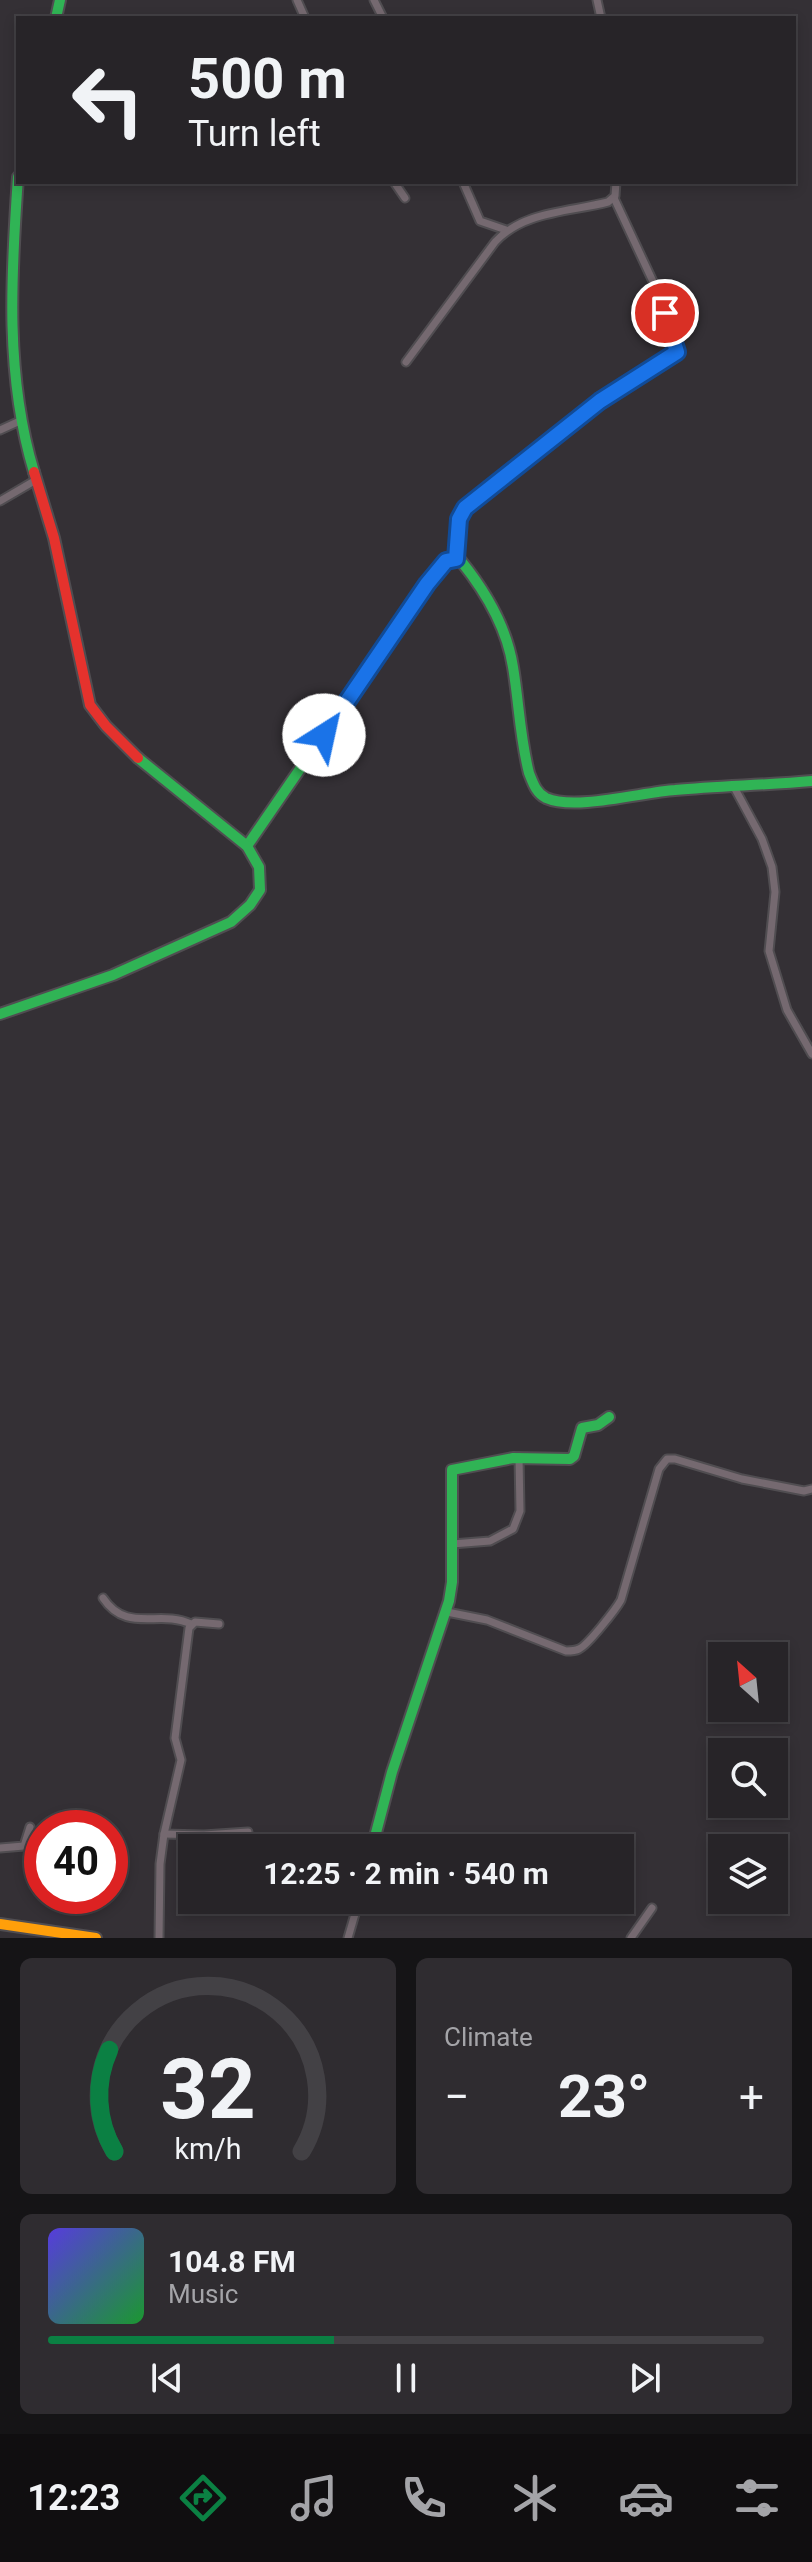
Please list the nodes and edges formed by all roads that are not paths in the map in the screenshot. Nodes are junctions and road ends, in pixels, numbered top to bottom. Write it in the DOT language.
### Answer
graph roads {
  1 [pos="18,184"];
  2 [pos="395,184"];
  3 [pos="464,184"];
  4 [pos="616,184"];
  5 [pos="405,198"];
  6 [pos="614,198"];
  7 [pos="506,230"];
  8 [pos="406,362"];
  9 [pos="22,420"];
  10 [pos="0,430"];
  11 [pos="36,480"];
  12 [pos="0,501"];
  13 [pos="456,559"];
  14 [pos="812,781"];
  15 [pos="734,787"];
  16 [pos="247,846"];
  17 [pos="0,1014"];
  18 [pos="812,1054"];
  19 [pos="609,1417"];
  20 [pos="519,1457"];
  21 [pos="812,1489"];
  22 [pos="452,1544"];
  23 [pos="103,1598"];
  24 [pos="447,1612"];
  25 [pos="191,1624"];
  26 [pos="219,1624"];
  27 [pos="248,1832"];
  28 [pos="164,1834"];
  29 [pos="376,1834"];
  30 [pos="24,1846"];
  31 [pos="0,1848"];
  32 [pos="652,1908"];
  33 [pos="355,1914"];
  34 [pos="0,1924"];
  35 [pos="75,1937"];
  36 [pos="96,1938"];
  37 [pos="159,1938"];
  38 [pos="348,1938"];
  39 [pos="631,1938"];
  1 -- 9 [label="street"];
  2 -- 5 [label="street"];
  3 -- 7 [label="street"];
  4 -- 6 [label="street"];
  6 -- 7 [label="street"];
  6 -- 13 [label="street"];
  7 -- 8 [label="street"];
  9 -- 10 [label="street"];
  9 -- 11 [label="street"];
  11 -- 12 [label="street"];
  11 -- 16 [label="street"];
  13 -- 15 [label="street"];
  13 -- 16 [label="street"];
  14 -- 15 [label="street"];
  15 -- 18 [label="street"];
  16 -- 17 [label="street"];
  19 -- 20 [label="street"];
  20 -- 22 [label="street"];
  20 -- 22 [label="street"];
  21 -- 24 [label="street"];
  22 -- 24 [label="street"];
  23 -- 25 [label="street"];
  24 -- 29 [label="street"];
  25 -- 26 [label="street"];
  25 -- 28 [label="street"];
  27 -- 28 [label="street"];
  28 -- 37 [label="street"];
  30 -- 31 [label="street"];
  32 -- 39 [label="street"];
  33 -- 38 [label="street"];
  34 -- 35 [label="street"];
  35 -- 36 [label="street"];
}
